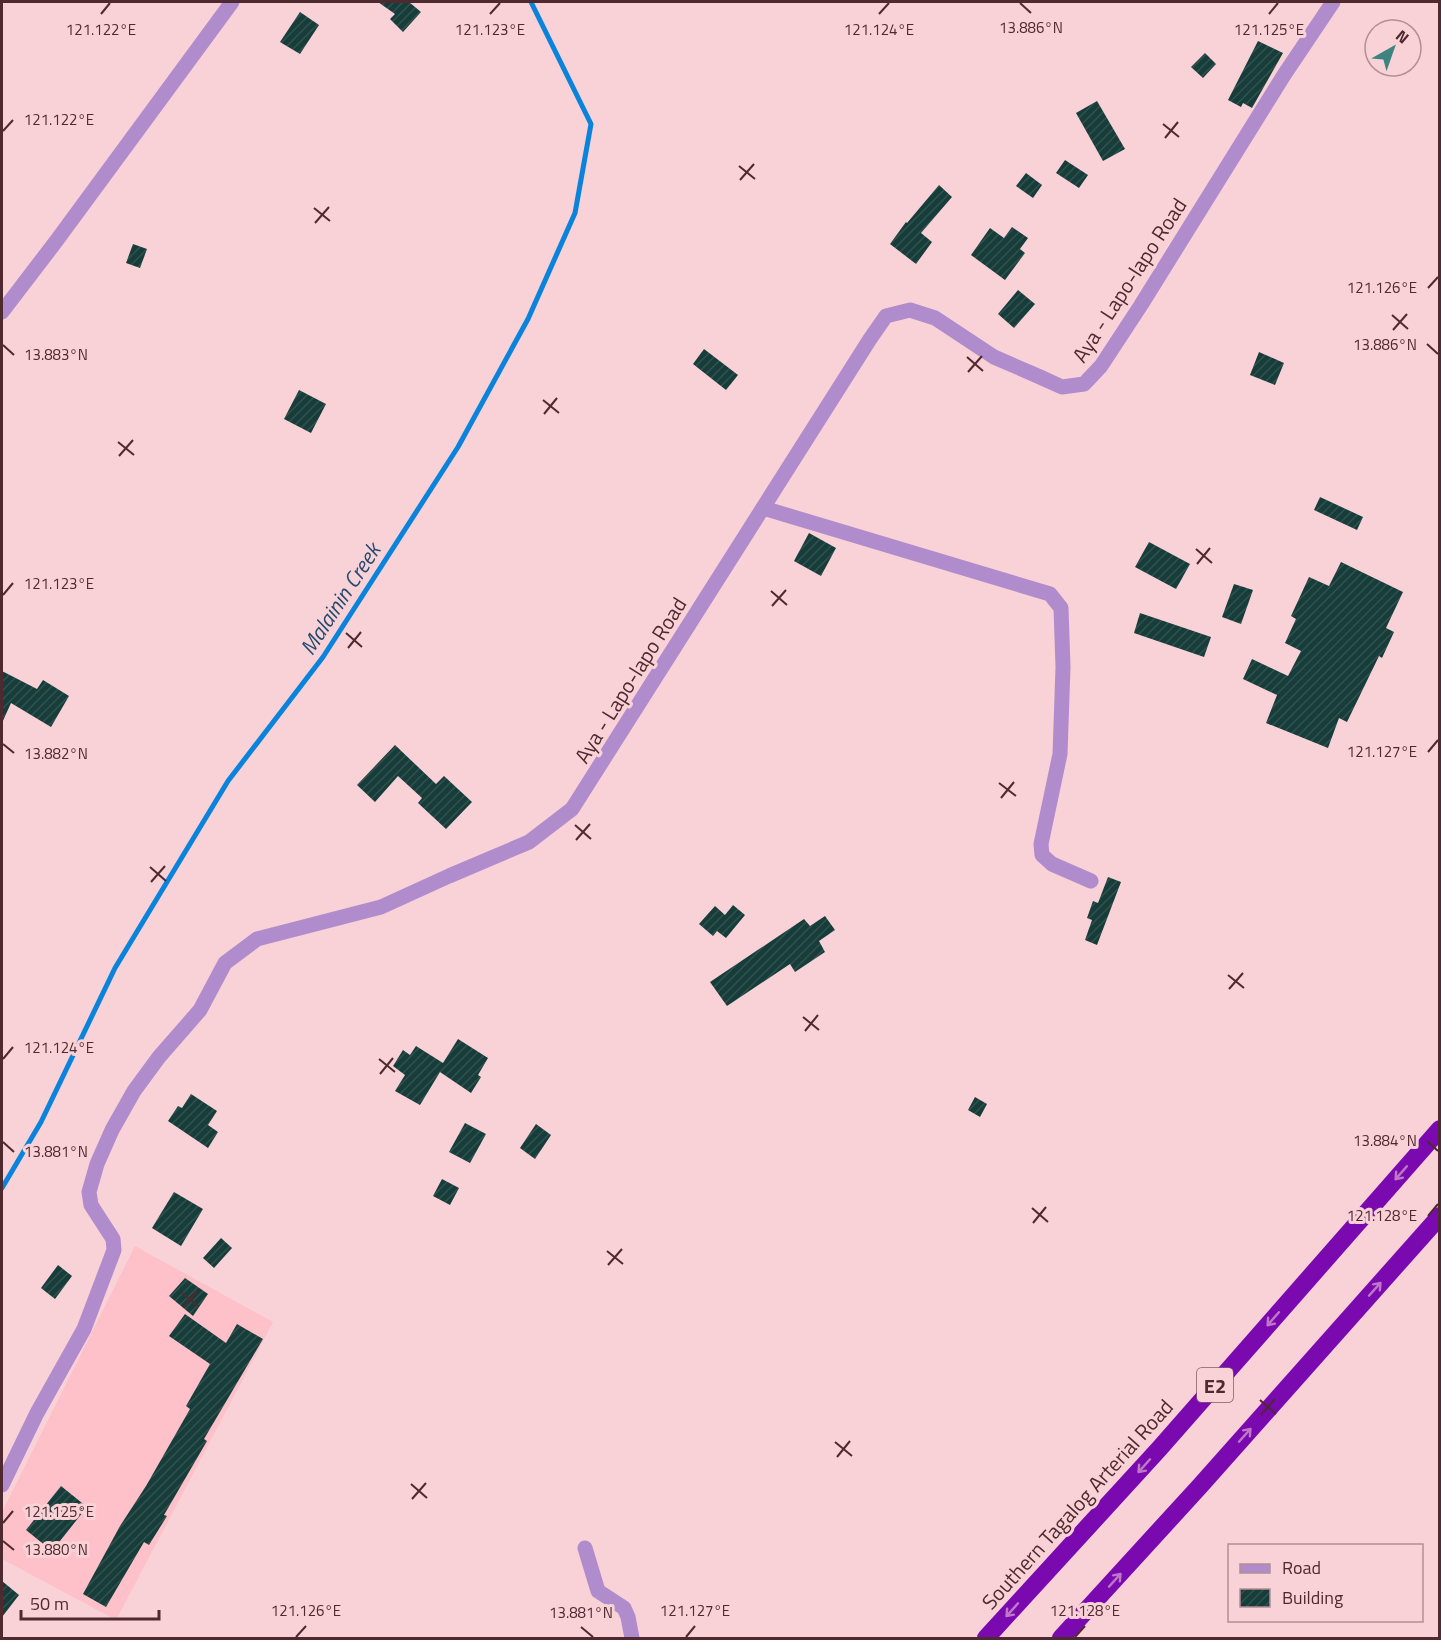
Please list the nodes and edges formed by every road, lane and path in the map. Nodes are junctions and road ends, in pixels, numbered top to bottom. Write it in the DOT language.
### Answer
graph roads {
  1 [pos="232,2"];
  2 [pos="1334,2"];
  3 [pos="2,312"];
  4 [pos="763,508"];
  5 [pos="1091,881"];
  6 [pos="1440,1129"];
  7 [pos="1440,1216"];
  8 [pos="2,1485"];
  9 [pos="585,1548"];
  10 [pos="632,1638"];
  11 [pos="986,1638"];
  12 [pos="1061,1638"];
  1 -- 3 [label="street"];
  2 -- 4 [label="street, Aya - Lapo-lapo Road"];
  4 -- 5 [label="street"];
  4 -- 8 [label="street, Aya - Lapo-lapo Road"];
  6 -- 11 [label="highway, Southern Tagalog Arterial Road / E2, one-way"];
  12 -- 7 [label="highway, E2, one-way"];
  9 -- 10 [label="street"];
}
